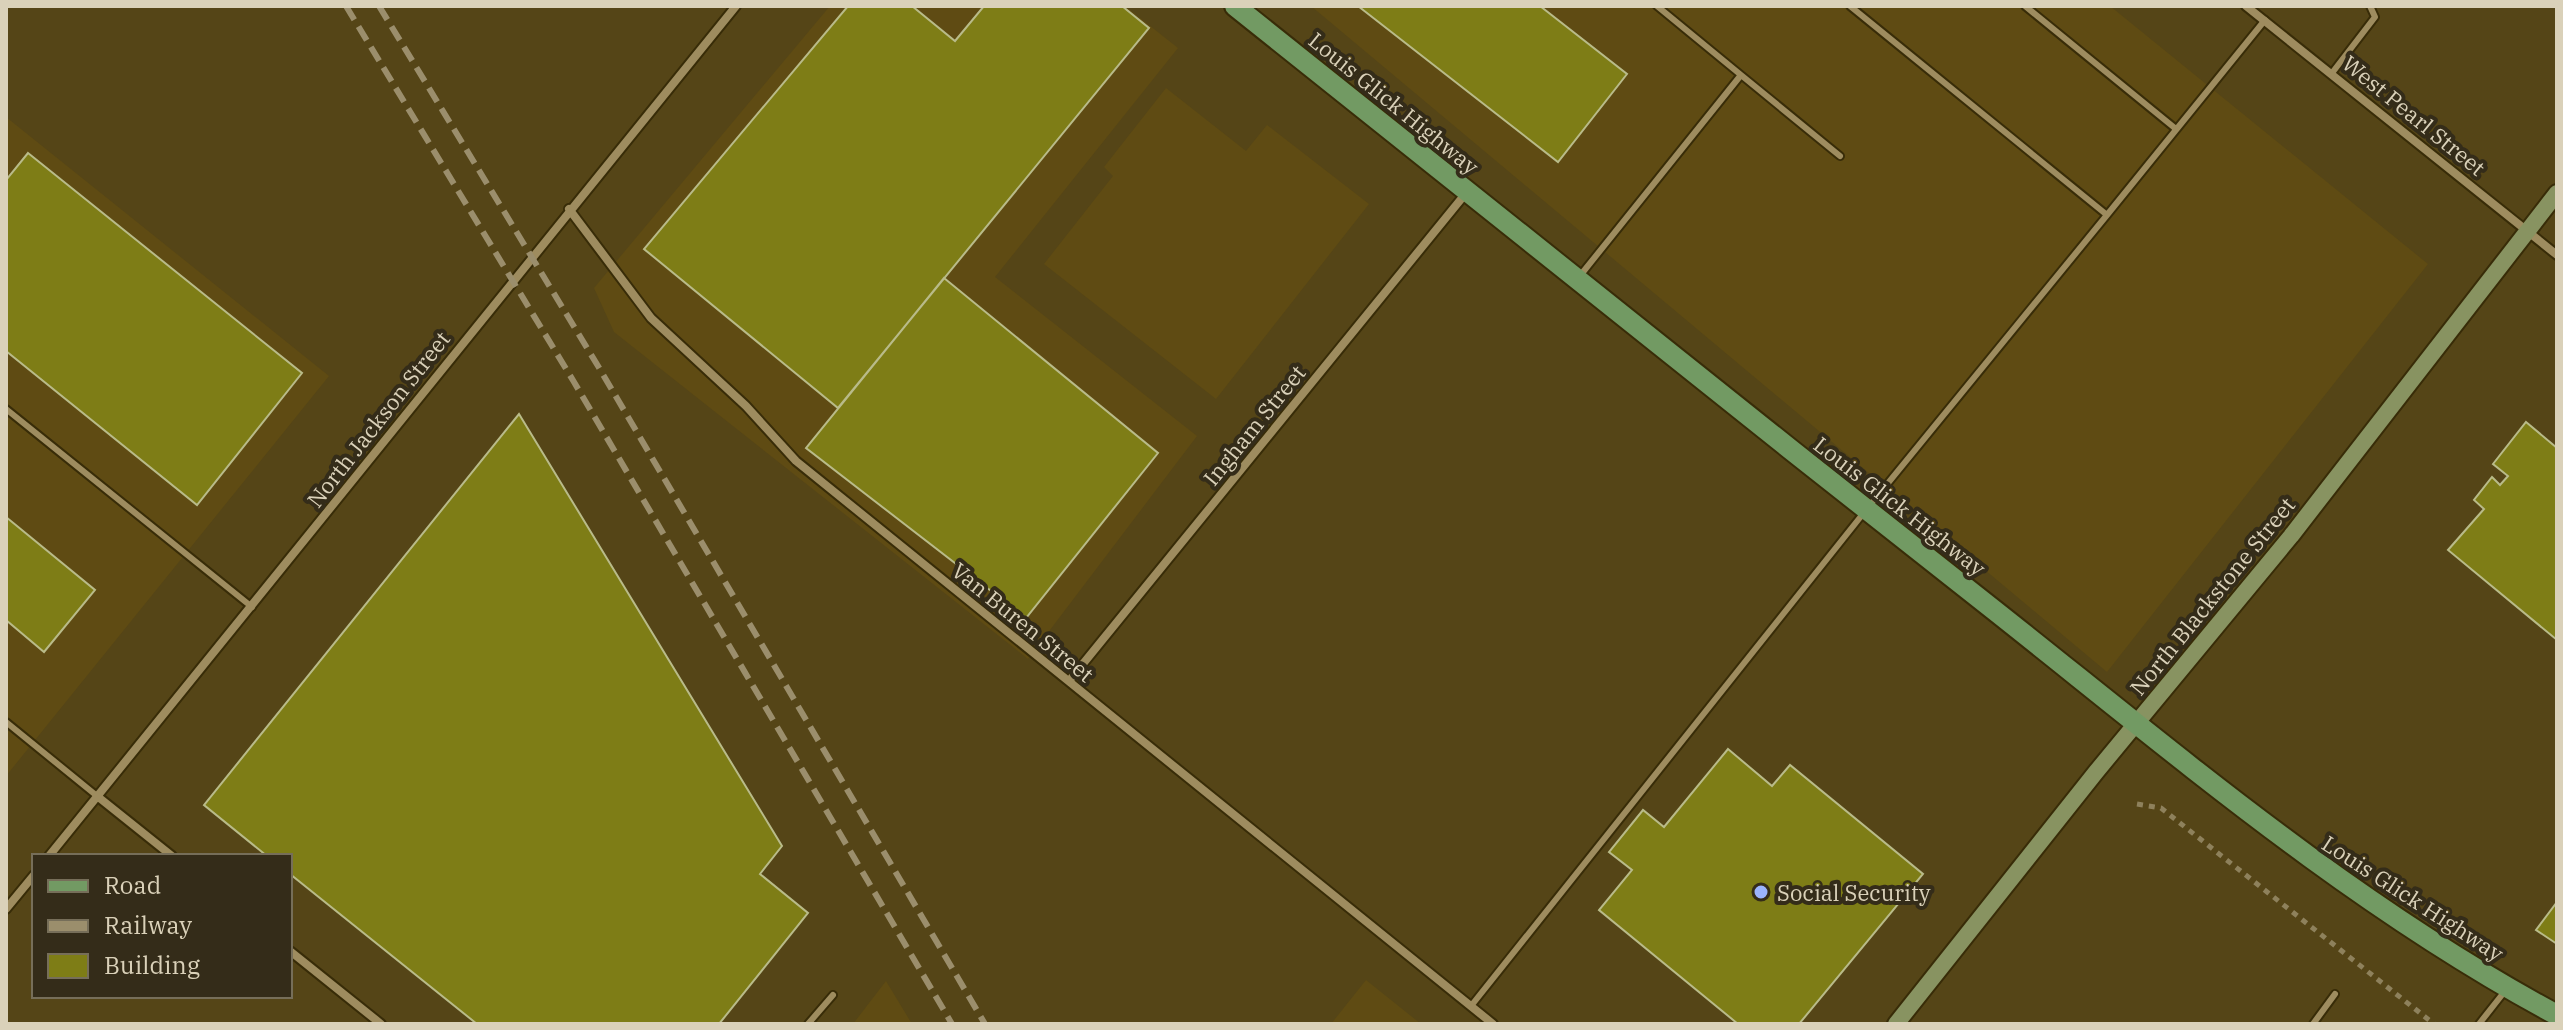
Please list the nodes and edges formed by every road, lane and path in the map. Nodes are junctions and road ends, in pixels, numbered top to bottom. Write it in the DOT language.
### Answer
graph roads {
  1 [pos="736,6"];
  2 [pos="1235,6"];
  3 [pos="1657,6"];
  4 [pos="1850,6"];
  5 [pos="2025,6"];
  6 [pos="2246,6"];
  7 [pos="2370,6"];
  8 [pos="2265,20"];
  9 [pos="2332,73"];
  10 [pos="1741,75"];
  11 [pos="2176,129"];
  12 [pos="1840,156"];
  13 [pos="1467,192"];
  14 [pos="2557,193"];
  15 [pos="569,209"];
  16 [pos="2107,215"];
  17 [pos="2527,231"];
  18 [pos="2557,255"];
  19 [pos="1576,281"];
  20 [pos="6,409"];
  21 [pos="1866,510"];
  22 [pos="252,607"];
  23 [pos="1069,681"];
  24 [pos="6,722"];
  25 [pos="2135,724"];
  26 [pos="97,796"];
  27 [pos="2137,804"];
  28 [pos="51,854"];
  29 [pos="170,854"];
  30 [pos="32,877"];
  31 [pos="6,909"];
  32 [pos="292,953"];
  33 [pos="2507,988"];
  34 [pos="2335,994"];
  35 [pos="833,995"];
  36 [pos="1471,1006"];
  37 [pos="2557,1015"];
  38 [pos="381,1024"];
  39 [pos="808,1024"];
  40 [pos="1493,1024"];
  41 [pos="1896,1024"];
  42 [pos="2313,1024"];
  43 [pos="2434,1024"];
  44 [pos="2479,1024"];
  1 -- 15 [label="street, North Jackson Street"];
  2 -- 13 [label="main road, Louis Glick Highway"];
  3 -- 10 [label="lane"];
  4 -- 16 [label="lane"];
  5 -- 11 [label="lane"];
  6 -- 8 [label="street, West Pearl Street"];
  7 -- 9 [label="lane"];
  8 -- 9 [label="street, West Pearl Street"];
  8 -- 11 [label="lane"];
  9 -- 17 [label="street, West Pearl Street"];
  10 -- 12 [label="lane"];
  10 -- 19 [label="lane"];
  11 -- 16 [label="lane"];
  13 -- 19 [label="main road, Louis Glick Highway"];
  13 -- 23 [label="street, Ingham Street"];
  14 -- 17 [label="main road, North Blackstone Street"];
  15 -- 22 [label="street, North Jackson Street"];
  15 -- 23 [label="street, Van Buren Street"];
  16 -- 21 [label="lane"];
  17 -- 18 [label="street, West Pearl Street"];
  17 -- 25 [label="main road, North Blackstone Street"];
  19 -- 21 [label="main road, Louis Glick Highway"];
  20 -- 22 [label="lane"];
  21 -- 25 [label="main road, Louis Glick Highway"];
  21 -- 36 [label="lane"];
  22 -- 26 [label="street, North Jackson Street"];
  23 -- 36 [label="street, Van Buren Street"];
  24 -- 26 [label="lane"];
  25 -- 33 [label="main road, Louis Glick Highway"];
  25 -- 41 [label="main road, North Blackstone Street"];
  26 -- 28 [label="street, North Jackson Street"];
  26 -- 29 [label="street"];
  27 -- 43 [label="path"];
  30 -- 31 [label="street"];
  32 -- 38 [label="street"];
  33 -- 37 [label="main road, Louis Glick Highway"];
  33 -- 44 [label="lane"];
  34 -- 42 [label="lane"];
  35 -- 39 [label="lane"];
  36 -- 40 [label="street, Van Buren Street"];
}
